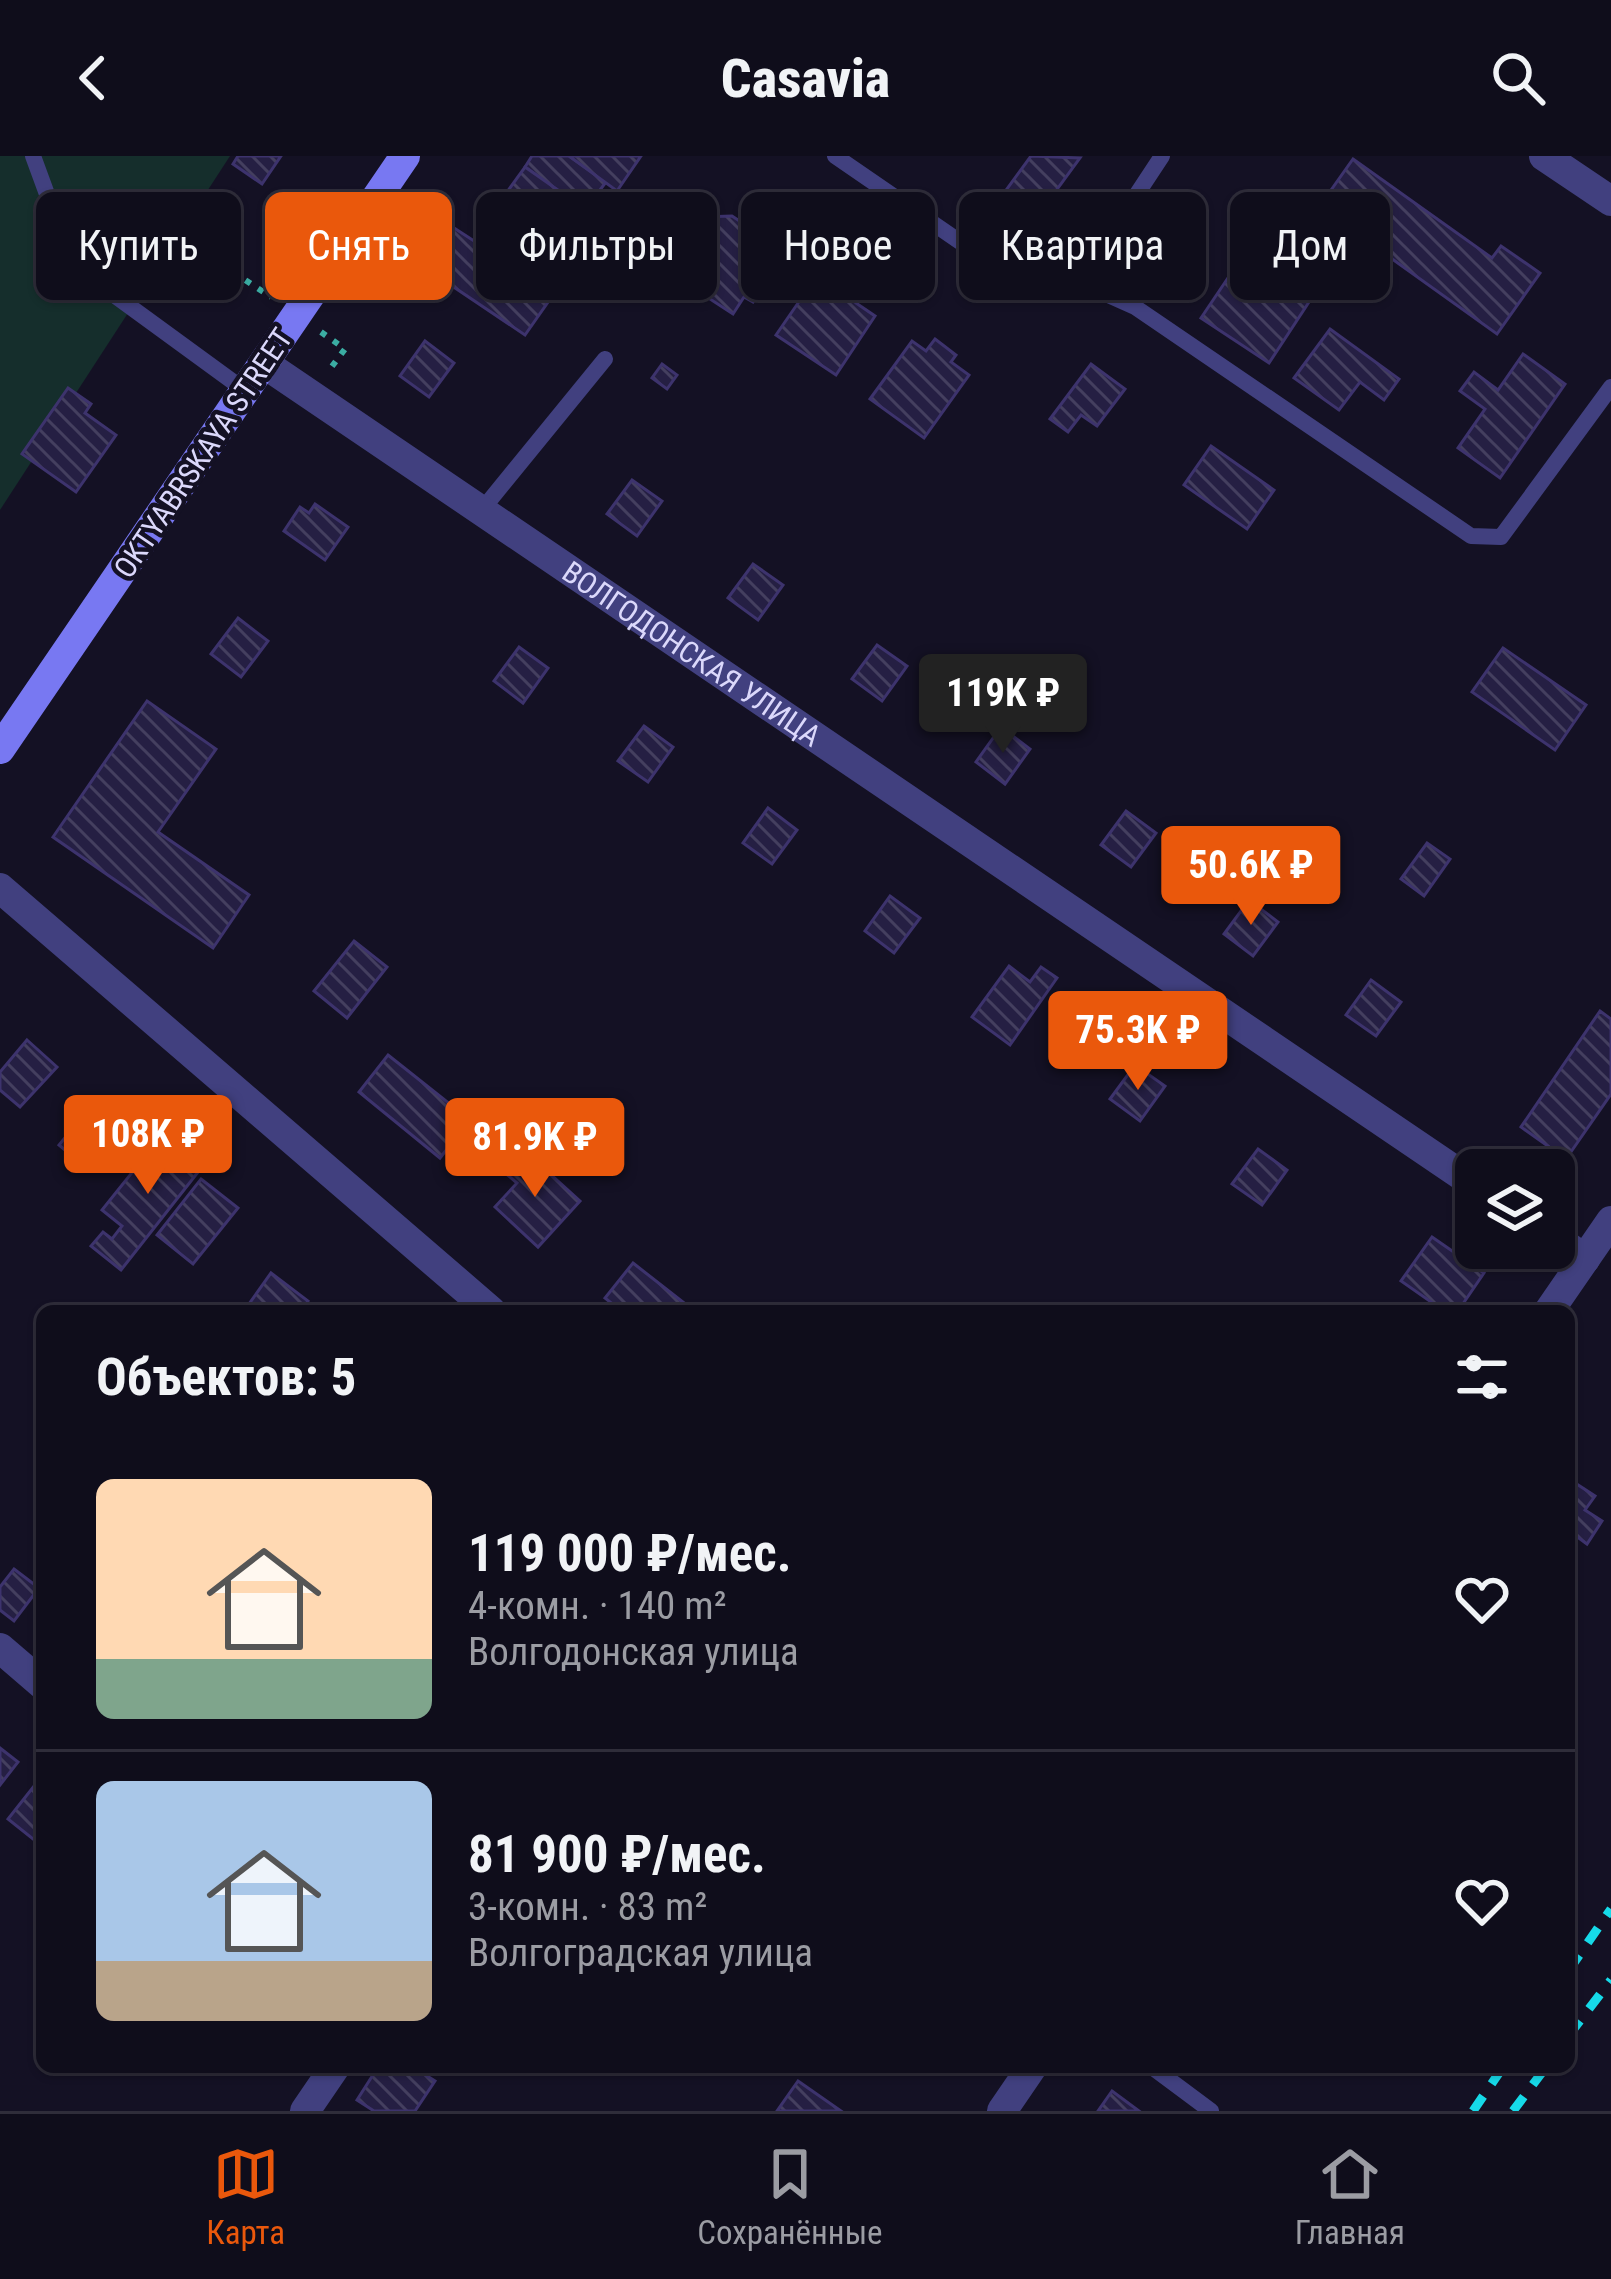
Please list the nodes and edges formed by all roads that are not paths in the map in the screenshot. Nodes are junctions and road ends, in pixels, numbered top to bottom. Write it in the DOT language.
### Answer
graph roads {
  1 [pos="33,156"];
  2 [pos="405,156"];
  3 [pos="835,156"];
  4 [pos="1162,156"];
  5 [pos="1544,156"];
  6 [pos="1138,192"];
  7 [pos="1611,201"];
  8 [pos="959,241"];
  9 [pos="1120,300"];
  10 [pos="605,359"];
  11 [pos="265,364"];
  12 [pos="1611,387"];
  13 [pos="247,392"];
  14 [pos="481,511"];
  15 [pos="0,748"];
  16 [pos="0,888"];
  17 [pos="1455,1170"];
  18 [pos="1611,1221"];
  19 [pos="1575,1252"];
  20 [pos="1585,1258"];
  21 [pos="484,1305"];
  22 [pos="1553,1305"];
  23 [pos="0,1648"];
  24 [pos="36,1679"];
  25 [pos="331,2073"];
  26 [pos="1028,2073"];
  27 [pos="1159,2073"];
  28 [pos="305,2111"];
  29 [pos="1002,2111"];
  30 [pos="1210,2111"];
  1 -- 13 [label="lane"];
  2 -- 11 [label="main road, OKTYABRSKAYA STREET"];
  3 -- 8 [label="lane"];
  4 -- 6 [label="lane"];
  5 -- 7 [label="street"];
  9 -- 12 [label="lane"];
  10 -- 14 [label="lane"];
  11 -- 13 [label="main road, OKTYABRSKAYA STREET"];
  11 -- 14 [label="street, ВОЛГОДОНСКАЯ УЛИЦА"];
  13 -- 15 [label="main road, OKTYABRSKAYA STREET"];
  14 -- 17 [label="street, ВОЛГОДОНСКАЯ УЛИЦА"];
  16 -- 21 [label="street"];
  18 -- 20 [label="street"];
  19 -- 20 [label="street"];
  20 -- 22 [label="street"];
  23 -- 24 [label="street"];
  25 -- 28 [label="street"];
  26 -- 29 [label="street"];
  27 -- 30 [label="lane"];
}
